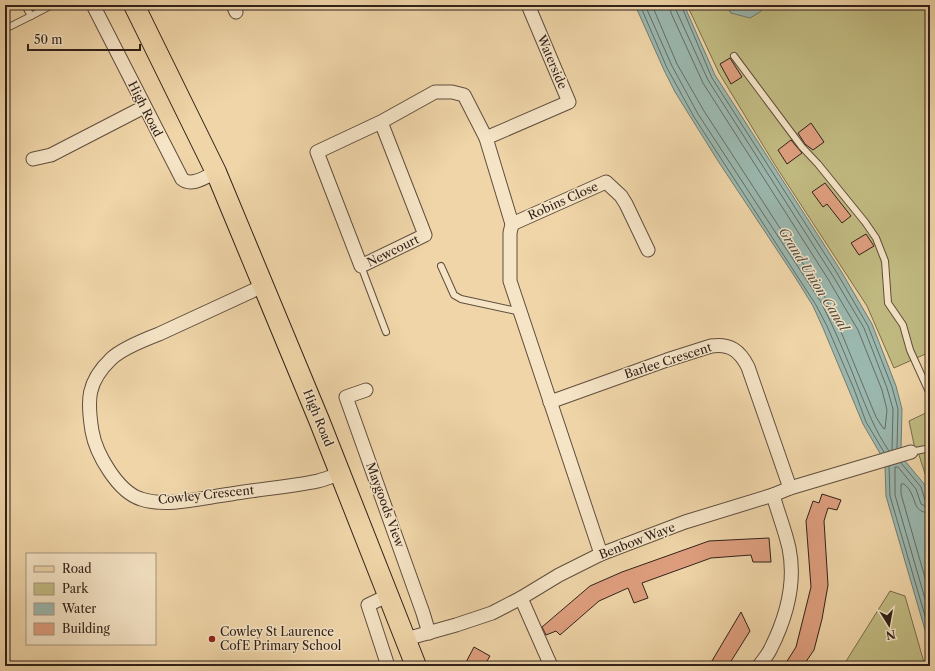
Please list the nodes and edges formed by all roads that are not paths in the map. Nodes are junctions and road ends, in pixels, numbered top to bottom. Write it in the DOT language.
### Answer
graph roads {
  1 [pos="25,5"];
  2 [pos="52,5"];
  3 [pos="93,5"];
  4 [pos="134,5"];
  5 [pos="528,5"];
  6 [pos="31,16"];
  7 [pos="5,28"];
  8 [pos="734,56"];
  9 [pos="144,107"];
  10 [pos="381,122"];
  11 [pos="486,138"];
  12 [pos="33,159"];
  13 [pos="216,172"];
  14 [pos="512,224"];
  15 [pos="648,250"];
  16 [pos="361,266"];
  17 [pos="441,266"];
  18 [pos="263,286"];
  19 [pos="521,312"];
  20 [pos="386,332"];
  21 [pos="366,390"];
  22 [pos="930,394"];
  23 [pos="550,402"];
  24 [pos="930,448"];
  25 [pos="911,452"];
  26 [pos="340,474"];
  27 [pos="790,488"];
  28 [pos="774,495"];
  29 [pos="601,554"];
  30 [pos="389,595"];
  31 [pos="521,598"];
  32 [pos="429,633"];
  33 [pos="406,640"];
  34 [pos="388,666"];
  35 [pos="416,666"];
  36 [pos="551,666"];
  37 [pos="758,666"];
  1 -- 6 [label="lane"];
  2 -- 6 [label="lane"];
  3 -- 9 [label="street, High Road"];
  4 -- 13 [label="main road, High Road"];
  5 -- 11 [label="street, Waterside"];
  6 -- 7 [label="lane"];
  8 -- 22 [label="lane"];
  9 -- 12 [label="street"];
  9 -- 13 [label="street, High Road"];
  10 -- 11 [label="street, Newcourt"];
  10 -- 16 [label="street, Newcourt"];
  10 -- 16 [label="street, Newcourt"];
  11 -- 14 [label="street, Newcourt"];
  13 -- 18 [label="main road, High Road"];
  14 -- 15 [label="street, Robins Close"];
  14 -- 19 [label="street"];
  16 -- 20 [label="lane"];
  17 -- 19 [label="lane"];
  18 -- 26 [label="main road, High Road"];
  18 -- 26 [label="street, Cowley Crescent"];
  19 -- 23 [label="street"];
  21 -- 32 [label="street, Maygoods View"];
  23 -- 27 [label="street, Barlee Crescent"];
  23 -- 29 [label="street"];
  24 -- 25 [label="lane"];
  25 -- 27 [label="street, Benbow Waye"];
  26 -- 30 [label="main road, High Road"];
  27 -- 28 [label="street, Benbow Waye"];
  28 -- 29 [label="street, Benbow Waye"];
  28 -- 37 [label="street"];
  29 -- 31 [label="street, Benbow Waye"];
  30 -- 33 [label="main road, High Road"];
  30 -- 34 [label="street"];
  31 -- 32 [label="street, Benbow Waye"];
  31 -- 36 [label="street"];
  32 -- 33 [label="street, Benbow Waye"];
  33 -- 35 [label="main road, High Road"];
}
